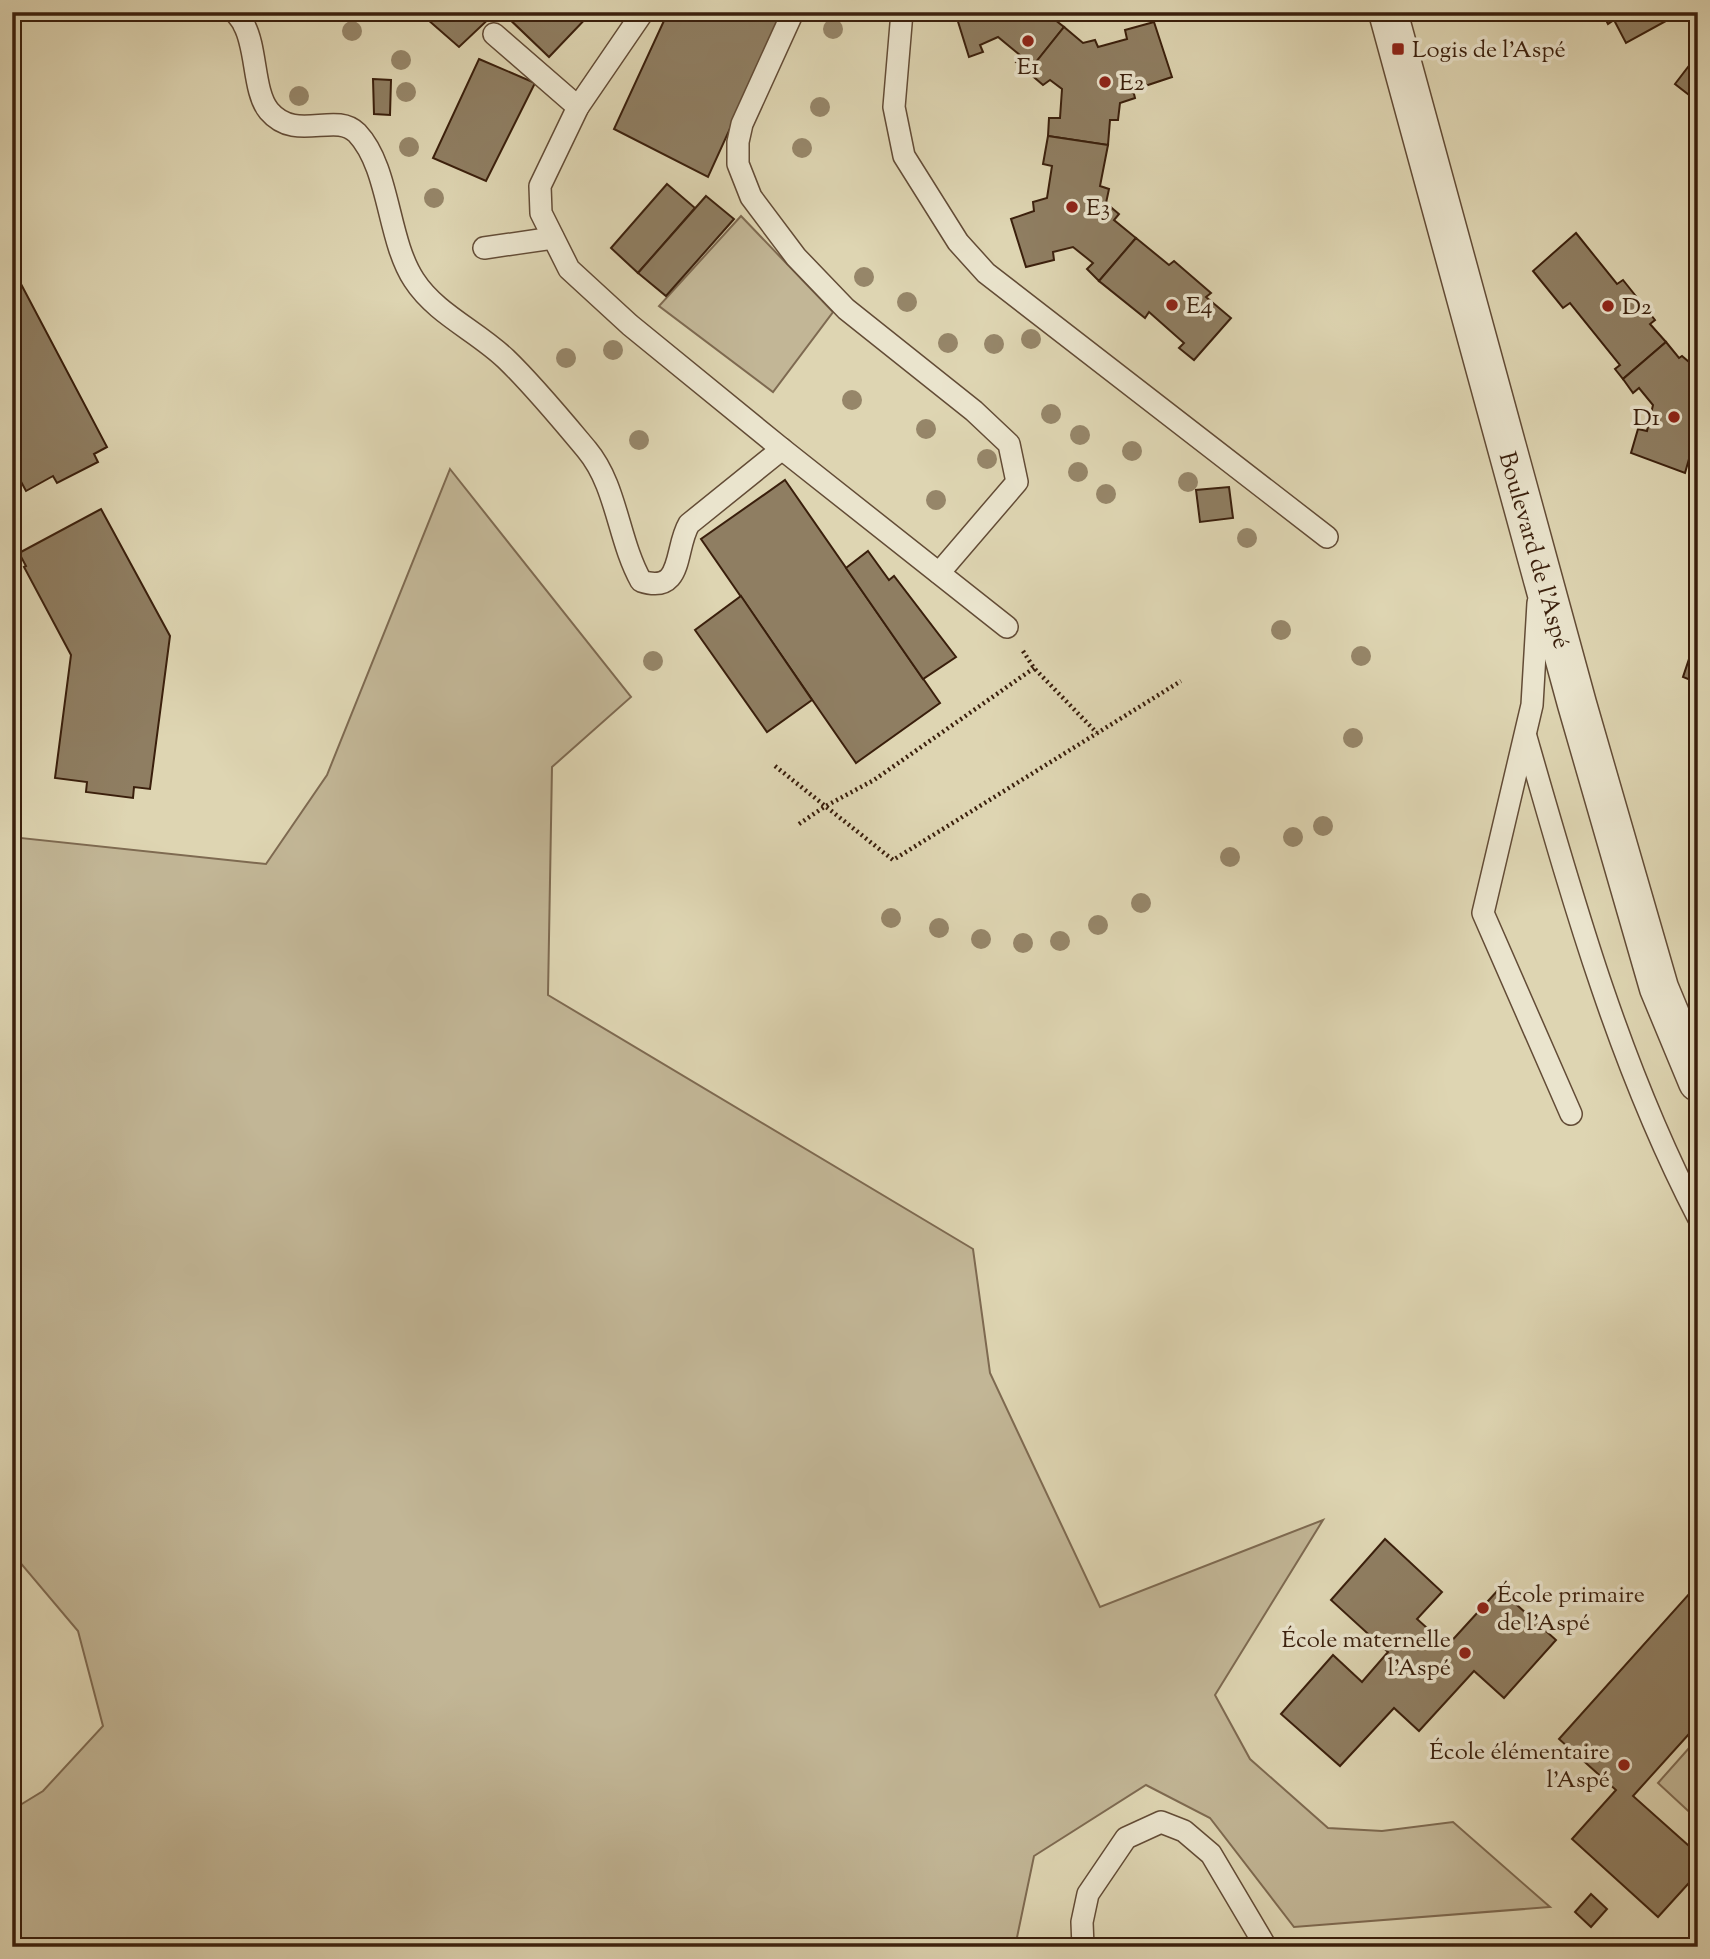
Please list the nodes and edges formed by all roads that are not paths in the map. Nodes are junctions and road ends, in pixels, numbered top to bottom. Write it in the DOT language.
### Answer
graph roads {
  1 [pos="235,12"];
  2 [pos="643,12"];
  3 [pos="793,12"];
  4 [pos="902,12"];
  5 [pos="1388,12"];
  6 [pos="494,34"];
  7 [pos="578,107"];
  8 [pos="553,238"];
  9 [pos="484,248"];
  10 [pos="782,449"];
  11 [pos="1327,537"];
  12 [pos="1540,569"];
  13 [pos="939,573"];
  14 [pos="1007,627"];
  15 [pos="1525,735"];
  16 [pos="1698,1082"];
  17 [pos="1571,1114"];
  18 [pos="1698,1217"];
  19 [pos="1083,1947"];
  20 [pos="1266,1947"];
  1 -- 10 [label="lane"];
  2 -- 7 [label="lane"];
  3 -- 13 [label="lane"];
  4 -- 11 [label="lane"];
  5 -- 12 [label="street, Boulevard de l'Aspé"];
  6 -- 7 [label="lane"];
  7 -- 8 [label="lane"];
  8 -- 9 [label="lane"];
  8 -- 10 [label="lane"];
  10 -- 13 [label="lane"];
  12 -- 15 [label="lane"];
  12 -- 16 [label="street, Boulevard de l'Aspé"];
  13 -- 14 [label="lane"];
  15 -- 17 [label="lane"];
  15 -- 18 [label="lane"];
  19 -- 20 [label="lane"];
}
